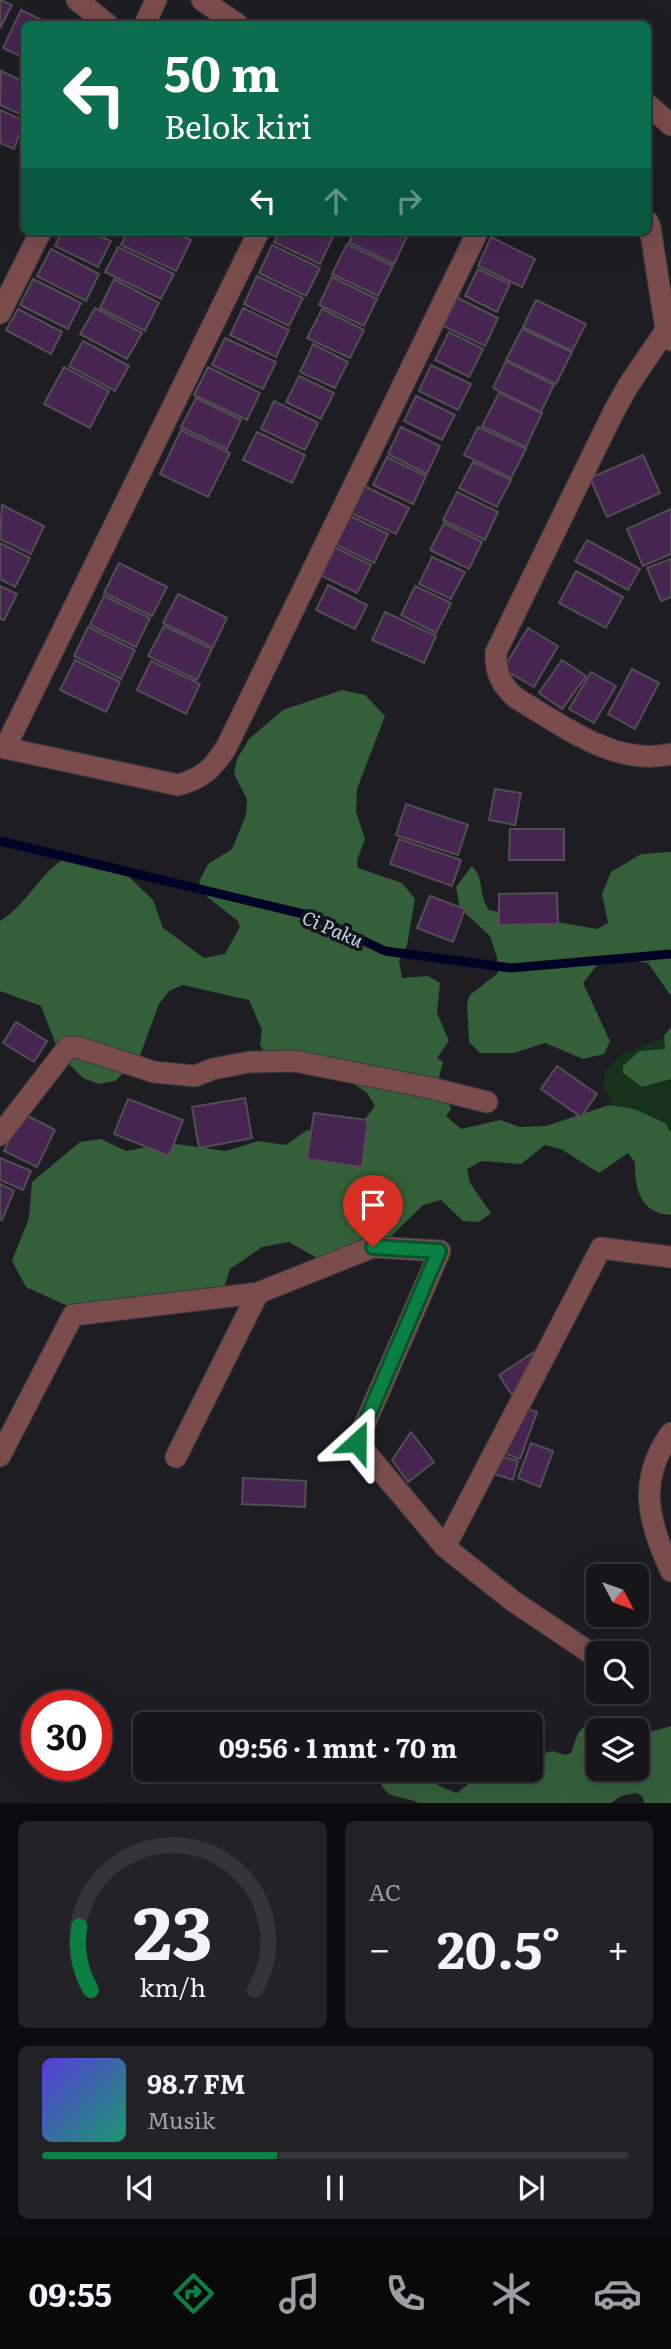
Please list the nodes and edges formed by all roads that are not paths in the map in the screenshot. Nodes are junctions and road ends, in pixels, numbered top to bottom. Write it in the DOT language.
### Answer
graph roads {
  1 [pos="77,0"];
  2 [pos="156,0"];
  3 [pos="202,0"];
  4 [pos="103,21"];
  5 [pos="146,21"];
  6 [pos="233,21"];
  7 [pos="651,107"];
  8 [pos="671,124"];
  9 [pos="651,233"];
  10 [pos="39,235"];
  11 [pos="257,235"];
  12 [pos="476,235"];
  13 [pos="0,313"];
  14 [pos="668,335"];
  15 [pos="3,747"];
  16 [pos="671,754"];
  17 [pos="487,1102"];
  18 [pos="0,1135"];
  19 [pos="671,1257"];
  20 [pos="258,1293"];
  21 [pos="671,1433"];
  22 [pos="0,1456"];
  23 [pos="176,1457"];
  24 [pos="445,1547"];
  25 [pos="671,1571"];
  26 [pos="586,1650"];
  1 -- 4 [label="street"];
  2 -- 5 [label="street"];
  3 -- 6 [label="street"];
  7 -- 8 [label="street"];
  9 -- 14 [label="street"];
  10 -- 13 [label="street"];
  11 -- 15 [label="street"];
  12 -- 15 [label="street"];
  14 -- 16 [label="street"];
  17 -- 18 [label="street"];
  19 -- 24 [label="street"];
  20 -- 22 [label="street"];
  20 -- 23 [label="street"];
  20 -- 24 [label="street"];
  21 -- 25 [label="street"];
  24 -- 26 [label="street"];
}
